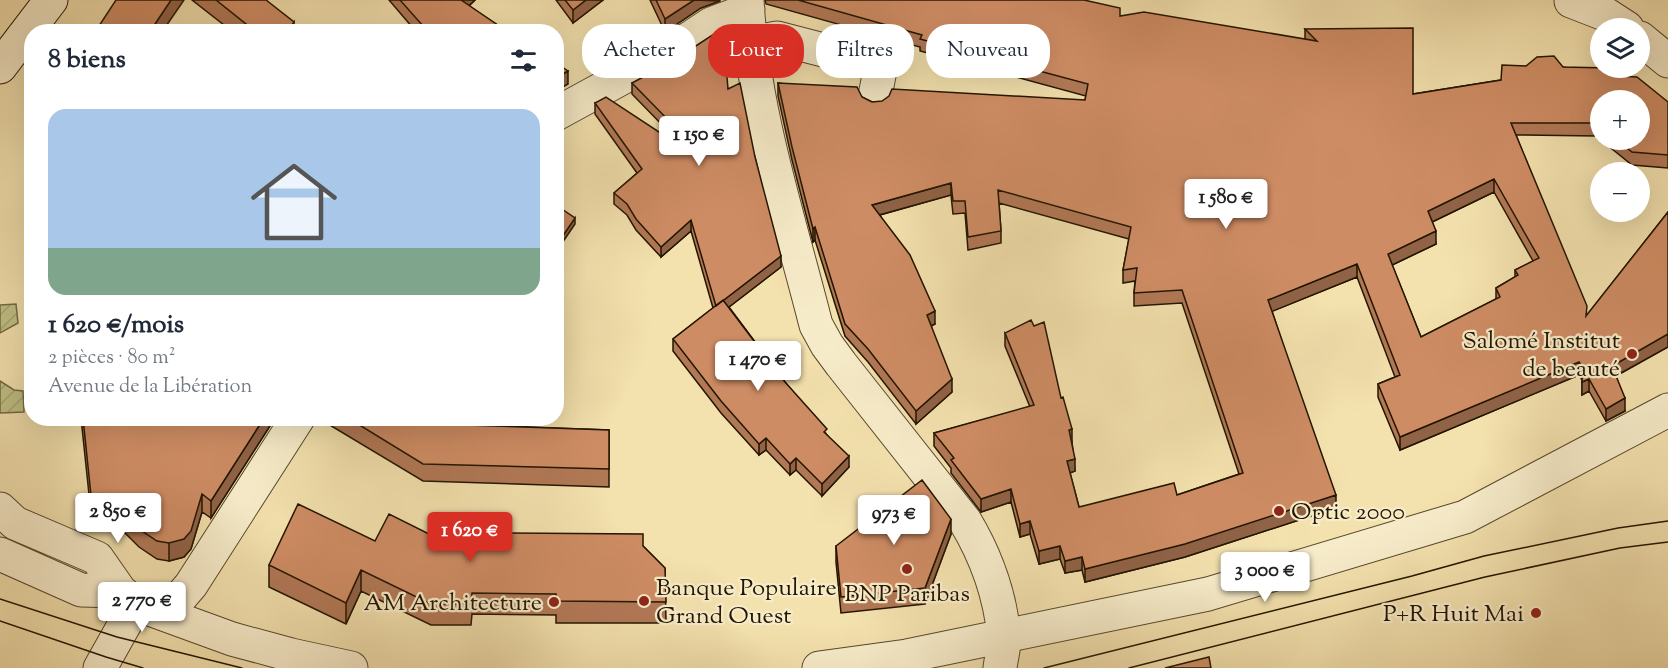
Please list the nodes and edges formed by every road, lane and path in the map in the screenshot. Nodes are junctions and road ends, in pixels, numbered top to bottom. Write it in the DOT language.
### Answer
graph roads {
  1 [pos="51,0"];
  2 [pos="1570,0"];
  3 [pos="747,5"];
  4 [pos="1611,18"];
  5 [pos="33,24"];
  6 [pos="748,24"];
  7 [pos="24,35"];
  8 [pos="804,45"];
  9 [pos="1650,46"];
  10 [pos="1668,61"];
  11 [pos="0,67"];
  12 [pos="755,78"];
  13 [pos="875,96"];
  14 [pos="564,110"];
  15 [pos="1668,410"];
  16 [pos="293,426"];
  17 [pos="0,508"];
  18 [pos="0,554"];
  19 [pos="128,597"];
  20 [pos="166,614"];
  21 [pos="1002,652"];
  22 [pos="100,668"];
  23 [pos="351,668"];
  24 [pos="819,668"];
  1 -- 5 [label="street"];
  2 -- 4 [label="street"];
  3 -- 6 [label="street"];
  3 -- 14 [label="street"];
  7 -- 11 [label="street"];
  8 -- 13 [label="street"];
  9 -- 10 [label="street"];
  12 -- 21 [label="street"];
  15 -- 21 [label="street"];
  16 -- 20 [label="street"];
  17 -- 19 [label="street"];
  18 -- 19 [label="street"];
  19 -- 20 [label="street"];
  19 -- 22 [label="street"];
  20 -- 23 [label="street"];
  21 -- 24 [label="street"];
}
